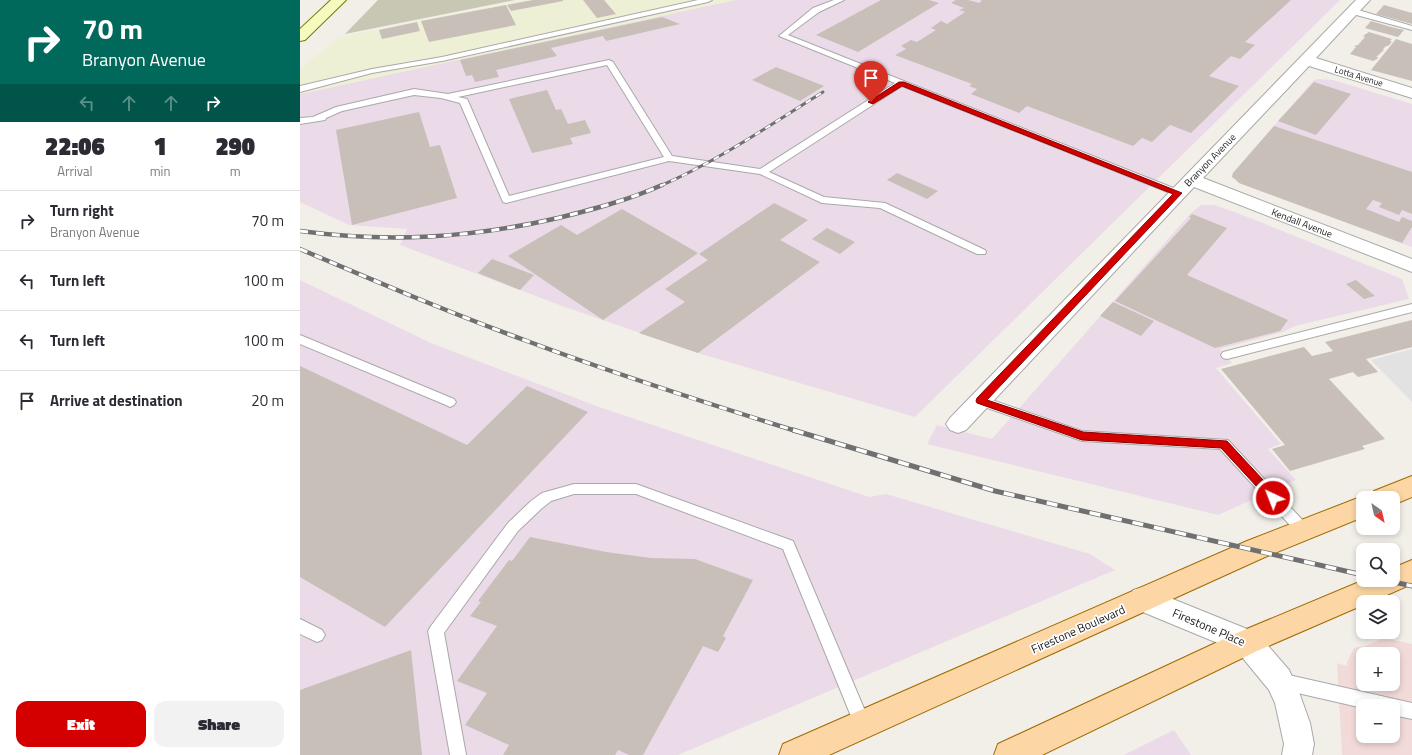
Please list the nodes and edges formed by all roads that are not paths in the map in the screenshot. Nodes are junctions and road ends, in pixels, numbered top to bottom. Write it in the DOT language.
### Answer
graph roads {
  1 [pos="339,0"];
  2 [pos="708,0"];
  3 [pos="840,0"];
  4 [pos="1357,6"];
  5 [pos="1412,28"];
  6 [pos="300,37"];
  7 [pos="1306,60"];
  8 [pos="901,83"];
  9 [pos="300,89"];
  10 [pos="1412,93"];
  11 [pos="450,97"];
  12 [pos="300,121"];
  13 [pos="669,158"];
  14 [pos="762,172"];
  15 [pos="1191,180"];
  16 [pos="1178,193"];
  17 [pos="981,252"];
  18 [pos="1412,266"];
  19 [pos="1412,308"];
  20 [pos="300,339"];
  21 [pos="1227,355"];
  22 [pos="980,401"];
  23 [pos="450,402"];
  24 [pos="958,424"];
  25 [pos="1412,486"];
  26 [pos="1400,491"];
  27 [pos="1356,509"];
  28 [pos="1303,530"];
  29 [pos="1412,572"];
  30 [pos="1143,599"];
  31 [pos="300,626"];
  32 [pos="317,635"];
  33 [pos="1247,642"];
  34 [pos="1279,680"];
  35 [pos="1362,699"];
  36 [pos="1400,708"];
  37 [pos="1412,711"];
  38 [pos="863,725"];
  39 [pos="458,755"];
  40 [pos="794,755"];
  41 [pos="1009,755"];
  42 [pos="1298,755"];
  1 -- 6 [label="street"];
  2 -- 9 [label="lane"];
  3 -- 8 [label="lane"];
  4 -- 5 [label="lane"];
  4 -- 7 [label="street, Branyon Avenue"];
  7 -- 10 [label="street, Lotta Avenue"];
  7 -- 15 [label="street, Branyon Avenue"];
  8 -- 14 [label="lane"];
  8 -- 16 [label="lane"];
  11 -- 12 [label="lane"];
  11 -- 13 [label="lane"];
  11 -- 13 [label="lane"];
  13 -- 14 [label="lane"];
  14 -- 17 [label="lane"];
  15 -- 16 [label="street, Branyon Avenue"];
  15 -- 18 [label="street, Kendall Avenue"];
  16 -- 22 [label="street, Branyon Avenue"];
  19 -- 21 [label="lane"];
  20 -- 23 [label="lane"];
  22 -- 24 [label="street, Branyon Avenue"];
  22 -- 28 [label="lane"];
  25 -- 26 [label="main road"];
  27 -- 28 [label="main road, Firestone Boulevard"];
  28 -- 30 [label="main road, Firestone Boulevard"];
  29 -- 33 [label="main road"];
  30 -- 33 [label="street, Firestone Place"];
  30 -- 38 [label="main road, Firestone Boulevard"];
  31 -- 32 [label="lane"];
  33 -- 34 [label="street, Firestone Place"];
  33 -- 41 [label="main road"];
  34 -- 35 [label="lane"];
  34 -- 42 [label="street, Firestone Place"];
  36 -- 37 [label="lane"];
  38 -- 39 [label="lane"];
  38 -- 40 [label="main road, Firestone Boulevard"];
}
